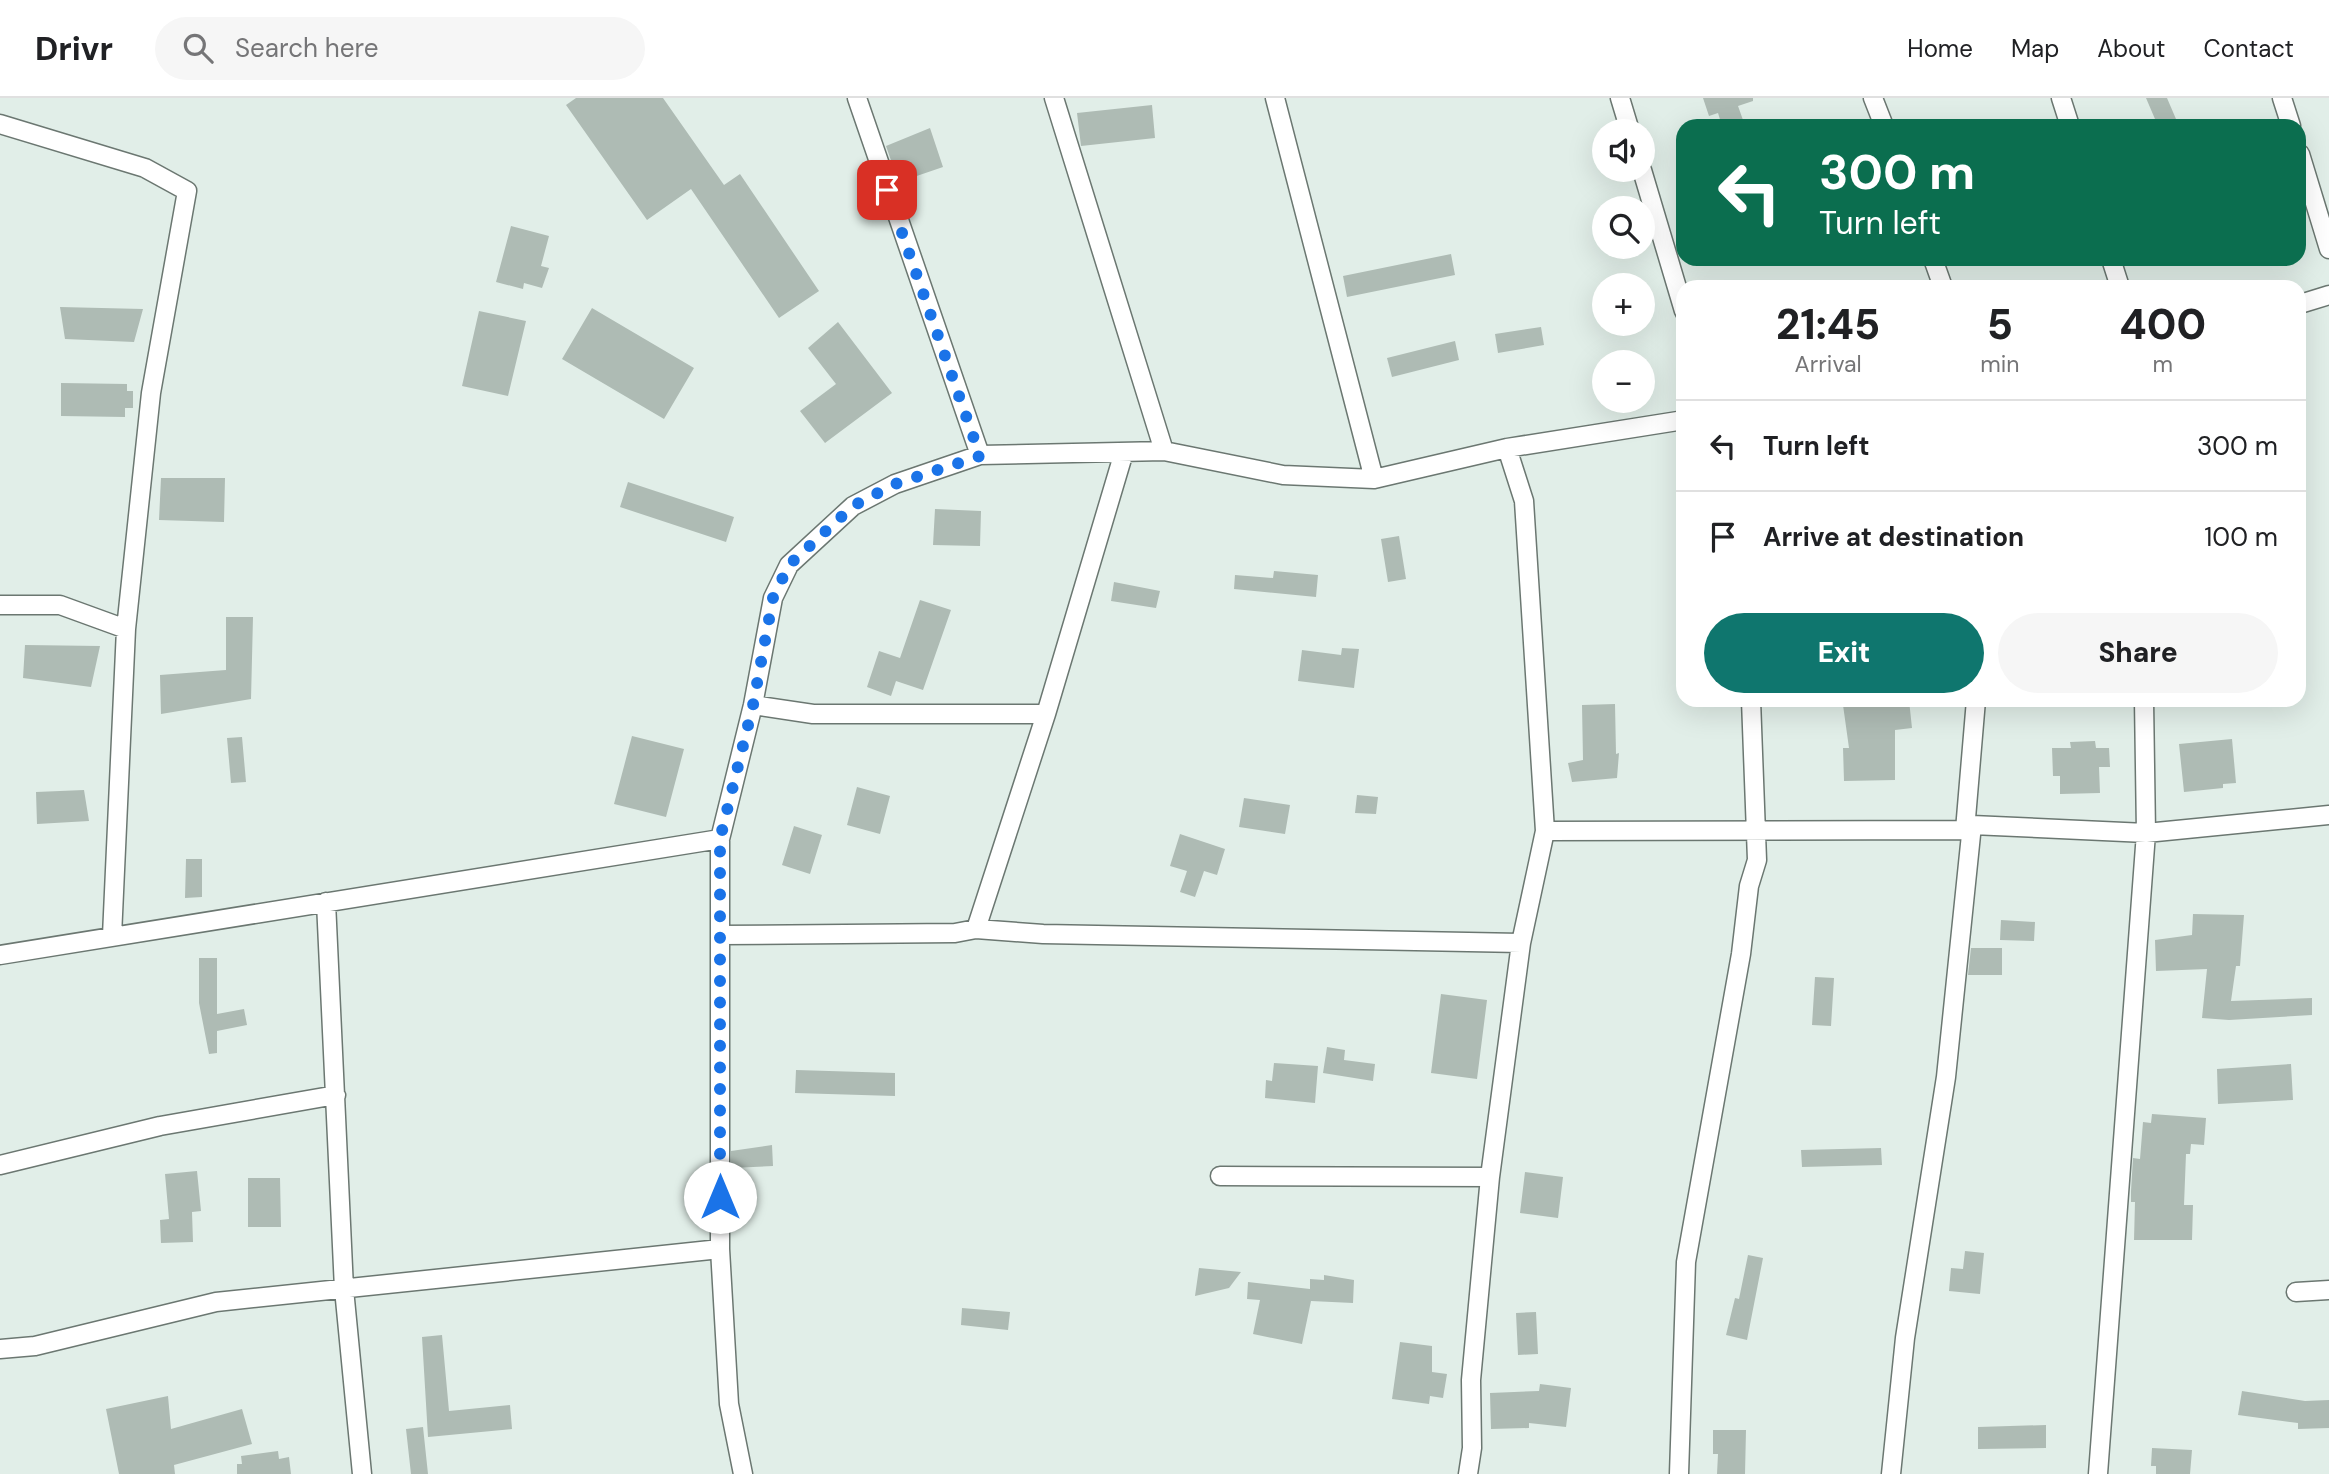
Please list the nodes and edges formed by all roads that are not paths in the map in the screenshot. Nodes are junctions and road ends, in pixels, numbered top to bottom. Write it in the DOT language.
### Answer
graph roads {
  1 [pos="857,98"];
  2 [pos="1054,98"];
  3 [pos="1275,98"];
  4 [pos="1620,98"];
  5 [pos="1874,98"];
  6 [pos="2062,98"];
  7 [pos="2282,98"];
  8 [pos="1626,119"];
  9 [pos="1882,119"];
  10 [pos="2068,119"];
  11 [pos="2289,119"];
  12 [pos="0,124"];
  13 [pos="2306,173"];
  14 [pos="1646,182"];
  15 [pos="2329,248"];
  16 [pos="1676,284"];
  17 [pos="2329,295"];
  18 [pos="2306,302"];
  19 [pos="1676,421"];
  20 [pos="1507,448"];
  21 [pos="1124,452"];
  22 [pos="1164,452"];
  23 [pos="980,456"];
  24 [pos="1374,480"];
  25 [pos="0,605"];
  26 [pos="126,629"];
  27 [pos="753,705"];
  28 [pos="1752,707"];
  29 [pos="1976,707"];
  30 [pos="2144,707"];
  31 [pos="1046,714"];
  32 [pos="2329,815"];
  33 [pos="1968,827"];
  34 [pos="1545,831"];
  35 [pos="1754,832"];
  36 [pos="2146,833"];
  37 [pos="720,839"];
  38 [pos="326,902"];
  39 [pos="975,929"];
  40 [pos="721,934"];
  41 [pos="112,936"];
  42 [pos="1521,943"];
  43 [pos="0,955"];
  44 [pos="335,1095"];
  45 [pos="0,1165"];
  46 [pos="1220,1176"];
  47 [pos="1490,1177"];
  48 [pos="720,1249"];
  49 [pos="345,1289"];
  50 [pos="2329,1290"];
  51 [pos="2296,1292"];
  52 [pos="0,1349"];
  53 [pos="362,1474"];
  54 [pos="743,1474"];
  55 [pos="1468,1474"];
  56 [pos="1679,1474"];
  57 [pos="1891,1474"];
  58 [pos="2098,1474"];
  1 -- 23 [label="street"];
  2 -- 22 [label="street"];
  3 -- 24 [label="street"];
  4 -- 8 [label="street"];
  5 -- 9 [label="street"];
  6 -- 10 [label="street"];
  7 -- 11 [label="street"];
  12 -- 26 [label="street"];
  13 -- 15 [label="street"];
  14 -- 16 [label="street"];
  17 -- 18 [label="street"];
  19 -- 20 [label="street"];
  20 -- 24 [label="street"];
  20 -- 34 [label="street"];
  21 -- 22 [label="street"];
  21 -- 23 [label="street"];
  21 -- 31 [label="street"];
  22 -- 24 [label="street"];
  23 -- 27 [label="street"];
  25 -- 26 [label="street"];
  26 -- 41 [label="street"];
  27 -- 31 [label="street"];
  27 -- 37 [label="street"];
  28 -- 35 [label="street"];
  29 -- 33 [label="street"];
  30 -- 36 [label="street"];
  31 -- 39 [label="street"];
  32 -- 36 [label="street"];
  33 -- 35 [label="street"];
  33 -- 36 [label="street"];
  33 -- 57 [label="street"];
  34 -- 35 [label="street"];
  34 -- 42 [label="street"];
  35 -- 56 [label="street"];
  36 -- 58 [label="street"];
  37 -- 38 [label="street"];
  37 -- 40 [label="street"];
  38 -- 41 [label="street"];
  38 -- 44 [label="street"];
  39 -- 40 [label="street"];
  39 -- 42 [label="street"];
  40 -- 48 [label="street"];
  41 -- 43 [label="street"];
  42 -- 47 [label="street"];
  44 -- 45 [label="street"];
  44 -- 49 [label="street"];
  46 -- 47 [label="street"];
  47 -- 55 [label="street"];
  48 -- 49 [label="street"];
  48 -- 54 [label="street"];
  49 -- 52 [label="street"];
  49 -- 53 [label="street"];
  50 -- 51 [label="street"];
}
